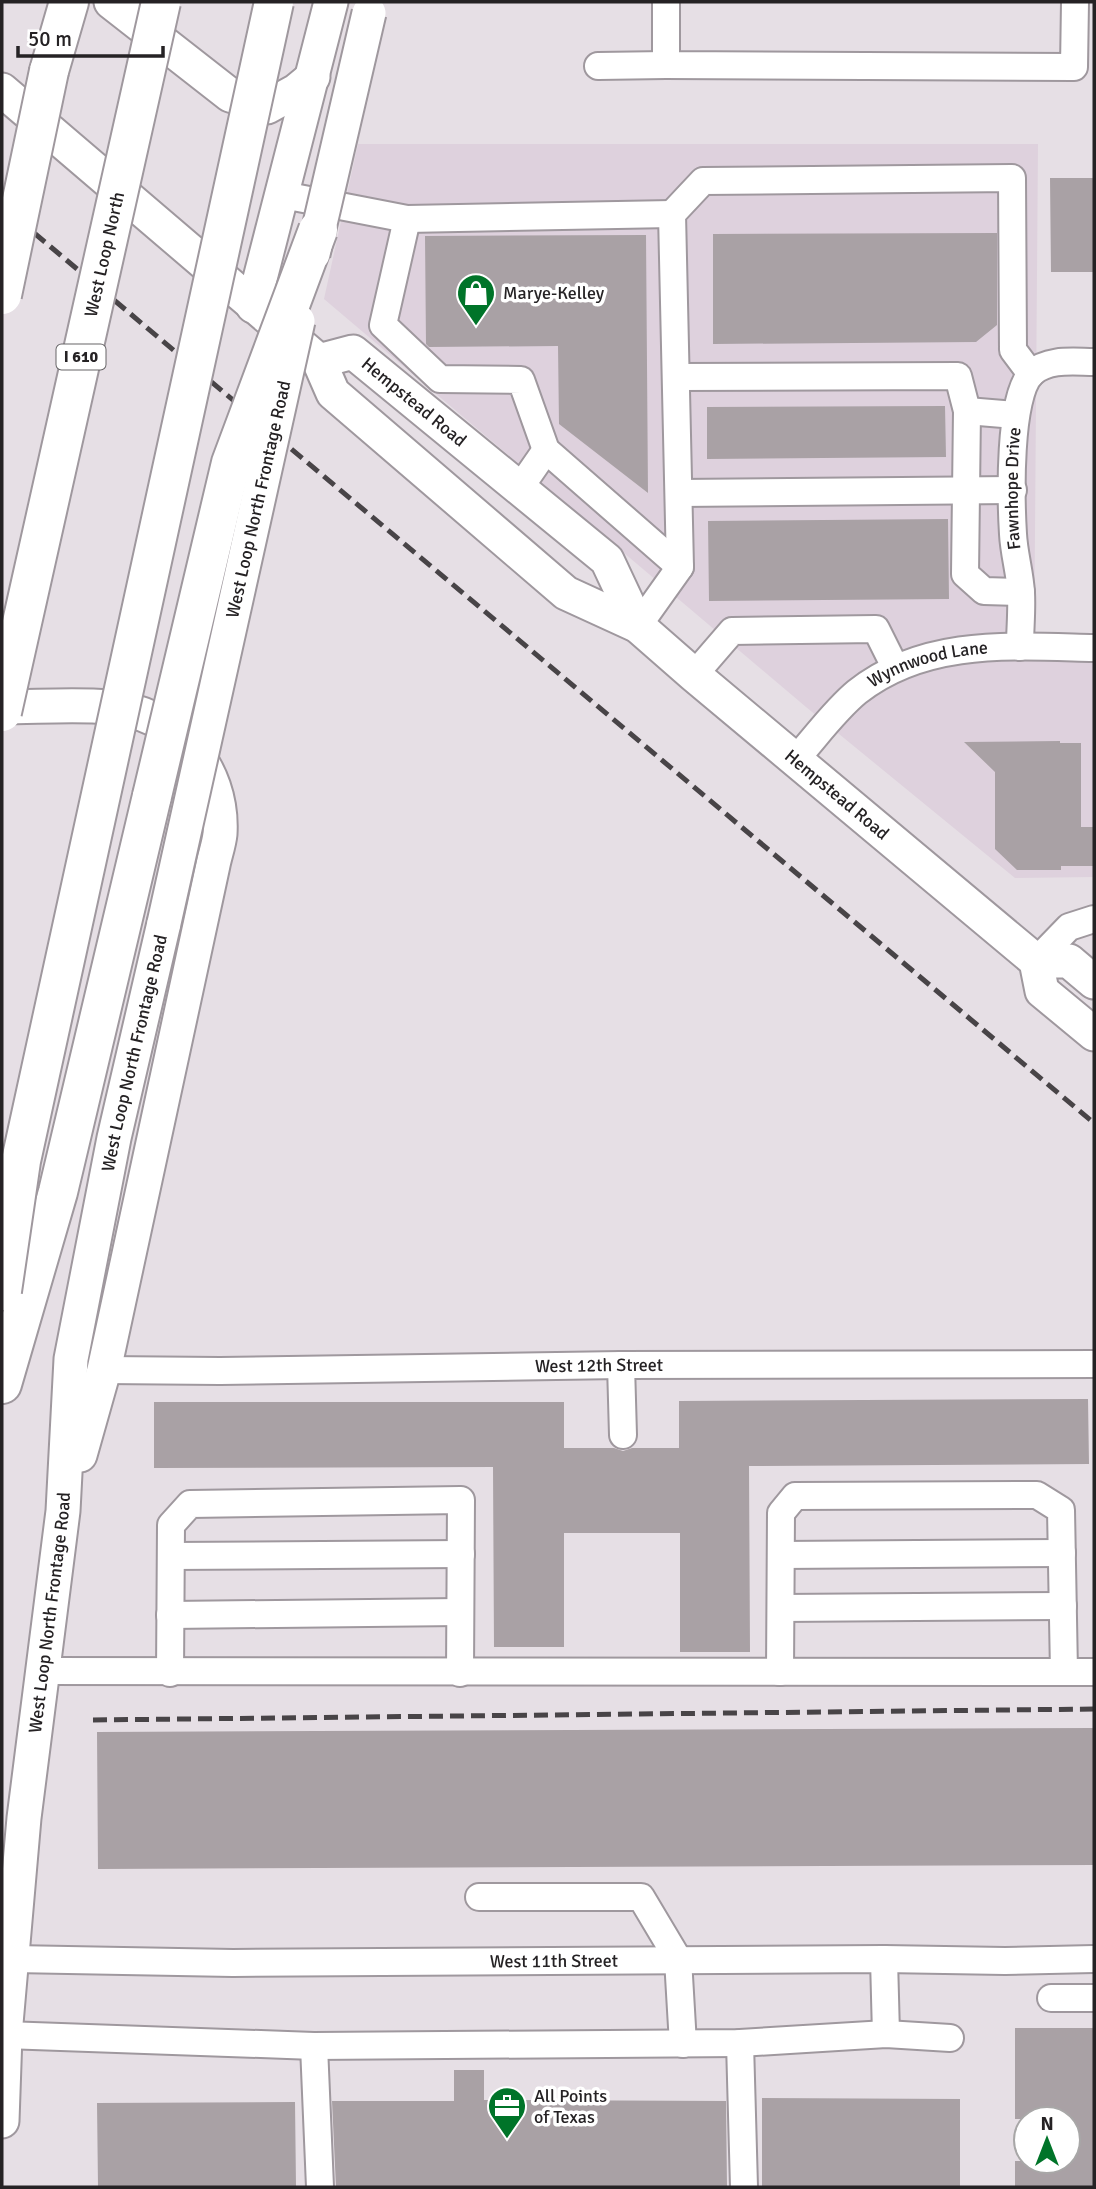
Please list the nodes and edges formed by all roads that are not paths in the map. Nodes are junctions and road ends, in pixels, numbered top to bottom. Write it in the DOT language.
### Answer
graph roads {
  1 [pos="58,2"];
  2 [pos="69,2"];
  3 [pos="111,2"];
  4 [pos="161,2"];
  5 [pos="274,2"];
  6 [pos="331,2"];
  7 [pos="371,2"];
  8 [pos="666,2"];
  9 [pos="1075,2"];
  10 [pos="666,65"];
  11 [pos="598,66"];
  12 [pos="1084,67"];
  13 [pos="49,71"];
  14 [pos="313,77"];
  15 [pos="2,90"];
  16 [pos="283,195"];
  17 [pos="672,214"];
  18 [pos="407,219"];
  19 [pos="318,230"];
  20 [pos="2,295"];
  21 [pos="253,306"];
  22 [pos="319,361"];
  23 [pos="1094,362"];
  24 [pos="1031,374"];
  25 [pos="677,377"];
  26 [pos="440,379"];
  27 [pos="416,405"];
  28 [pos="967,411"];
  29 [pos="1015,415"];
  30 [pos="546,450"];
  31 [pos="519,489"];
  32 [pos="965,490"];
  33 [pos="1013,490"];
  34 [pos="679,494"];
  35 [pos="680,567"];
  36 [pos="1021,592"];
  37 [pos="638,626"];
  38 [pos="1020,646"];
  39 [pos="1094,648"];
  40 [pos="895,667"];
  41 [pos="694,675"];
  42 [pos="2,709"];
  43 [pos="795,760"];
  44 [pos="1094,919"];
  45 [pos="1036,961"];
  46 [pos="1094,982"];
  47 [pos="1094,1034"];
  48 [pos="2,1291"];
  49 [pos="1094,1364"];
  50 [pos="621,1365"];
  51 [pos="104,1370"];
  52 [pos="2,1384"];
  53 [pos="623,1435"];
  54 [pos="63,1511"];
  55 [pos="1062,1553"];
  56 [pos="461,1554"];
  57 [pos="781,1555"];
  58 [pos="171,1556"];
  59 [pos="1063,1606"];
  60 [pos="781,1608"];
  61 [pos="460,1612"];
  62 [pos="170,1615"];
  63 [pos="41,1671"];
  64 [pos="170,1672"];
  65 [pos="460,1672"];
  66 [pos="780,1672"];
  67 [pos="1064,1672"];
  68 [pos="1094,1672"];
  69 [pos="479,1897"];
  70 [pos="13,1959"];
  71 [pos="678,1959"];
  72 [pos="884,1959"];
  73 [pos="1094,1959"];
  74 [pos="1051,1998"];
  75 [pos="1094,1998"];
  76 [pos="886,2034"];
  77 [pos="5,2035"];
  78 [pos="950,2038"];
  79 [pos="740,2043"];
  80 [pos="683,2044"];
  81 [pos="314,2046"];
  82 [pos="2,2121"];
  83 [pos="320,2187"];
  84 [pos="744,2187"];
  1 -- 13 [label="highway"];
  2 -- 13 [label="highway"];
  3 -- 14 [label="main road"];
  4 -- 42 [label="highway, West Loop North / I 610, bridge"];
  5 -- 48 [label="highway, bridge"];
  6 -- 14 [label="main road"];
  7 -- 19 [label="main road, West Loop North Frontage Road, bridge"];
  8 -- 10 [label="street"];
  9 -- 12 [label="street"];
  10 -- 11 [label="street"];
  10 -- 12 [label="street"];
  13 -- 20 [label="highway, bridge"];
  14 -- 16 [label="main road"];
  15 -- 21 [label="main road, Hempstead Road"];
  16 -- 18 [label="street"];
  16 -- 21 [label="main road"];
  17 -- 18 [label="street"];
  17 -- 24 [label="street"];
  17 -- 25 [label="street"];
  18 -- 26 [label="street"];
  19 -- 52 [label="highway, bridge"];
  19 -- 54 [label="main road, West Loop North Frontage Road, bridge"];
  21 -- 22 [label="main road, Hempstead Road"];
  22 -- 27 [label="main road, Hempstead Road"];
  22 -- 37 [label="main road, Hempstead Road"];
  23 -- 24 [label="street"];
  24 -- 29 [label="street, Fawnhope Drive"];
  25 -- 28 [label="street"];
  25 -- 34 [label="street"];
  26 -- 27 [label="street"];
  26 -- 30 [label="street"];
  27 -- 31 [label="main road, Hempstead Road"];
  28 -- 29 [label="street"];
  28 -- 32 [label="street"];
  29 -- 33 [label="street, Fawnhope Drive"];
  30 -- 31 [label="street"];
  30 -- 35 [label="street"];
  31 -- 37 [label="main road, Hempstead Road"];
  32 -- 33 [label="street"];
  32 -- 34 [label="street"];
  32 -- 36 [label="street"];
  33 -- 36 [label="street, Fawnhope Drive"];
  34 -- 35 [label="street"];
  35 -- 37 [label="street"];
  36 -- 38 [label="street, Fawnhope Drive"];
  37 -- 41 [label="main road, Hempstead Road"];
  38 -- 39 [label="street, Wynnwood Lane"];
  38 -- 40 [label="street, Wynnwood Lane"];
  40 -- 41 [label="street"];
  40 -- 43 [label="street, Wynnwood Lane"];
  41 -- 43 [label="main road, Hempstead Road"];
  42 -- 51 [label="main road"];
  43 -- 45 [label="main road, Hempstead Road"];
  44 -- 45 [label="street"];
  45 -- 46 [label="main road"];
  45 -- 47 [label="main road"];
  49 -- 50 [label="street, West 12th Street"];
  50 -- 51 [label="street, West 12th Street"];
  50 -- 53 [label="street"];
  51 -- 54 [label="main road"];
  54 -- 63 [label="main road, West Loop North Frontage Road"];
  55 -- 57 [label="street"];
  55 -- 57 [label="street"];
  55 -- 59 [label="street"];
  56 -- 58 [label="street"];
  56 -- 58 [label="street"];
  56 -- 61 [label="street"];
  57 -- 60 [label="street"];
  58 -- 62 [label="street"];
  59 -- 60 [label="street"];
  59 -- 67 [label="street"];
  60 -- 66 [label="street"];
  61 -- 62 [label="street"];
  61 -- 65 [label="street"];
  62 -- 64 [label="street"];
  63 -- 64 [label="street"];
  63 -- 70 [label="main road, West Loop North Frontage Road"];
  64 -- 65 [label="street"];
  65 -- 66 [label="street"];
  66 -- 67 [label="street"];
  67 -- 68 [label="street"];
  69 -- 71 [label="street"];
  70 -- 71 [label="street, West 11th Street"];
  70 -- 77 [label="main road, West Loop North Frontage Road"];
  71 -- 72 [label="street, West 11th Street"];
  71 -- 80 [label="street"];
  72 -- 73 [label="street, West 11th Street"];
  72 -- 76 [label="street"];
  74 -- 75 [label="street"];
  76 -- 78 [label="street"];
  76 -- 79 [label="street"];
  77 -- 81 [label="street"];
  77 -- 82 [label="main road, West Loop North Frontage Road"];
  79 -- 80 [label="street"];
  79 -- 84 [label="street"];
  80 -- 81 [label="street"];
  81 -- 83 [label="street"];
}
